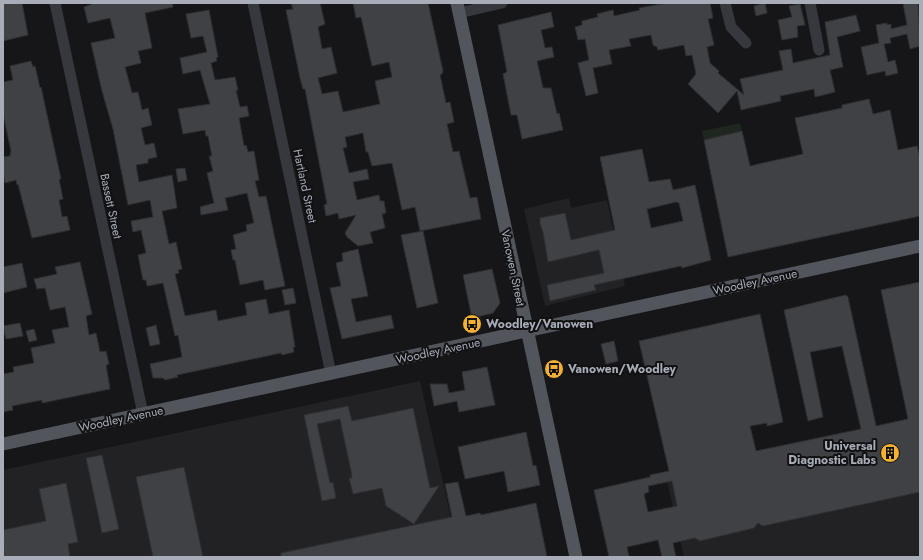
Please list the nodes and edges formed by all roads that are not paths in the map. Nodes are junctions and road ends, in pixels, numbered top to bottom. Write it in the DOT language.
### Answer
graph roads {
  1 [pos="55,3"];
  2 [pos="253,3"];
  3 [pos="502,3"];
  4 [pos="725,3"];
  5 [pos="810,3"];
  6 [pos="458,8"];
  7 [pos="746,43"];
  8 [pos="819,50"];
  9 [pos="920,246"];
  10 [pos="527,331"];
  11 [pos="331,374"];
  12 [pos="143,414"];
  13 [pos="3,444"];
  14 [pos="576,557"];
  1 -- 12 [label="street, Bassett Street"];
  2 -- 11 [label="street, Hartland Street"];
  3 -- 6 [label="street"];
  4 -- 7 [label="street"];
  5 -- 8 [label="street"];
  6 -- 10 [label="main road, Vanowen Street"];
  9 -- 10 [label="main road, Woodley Avenue"];
  10 -- 11 [label="main road, Woodley Avenue"];
  10 -- 14 [label="main road, Vanowen Street"];
  11 -- 12 [label="main road, Woodley Avenue"];
  12 -- 13 [label="main road, Woodley Avenue"];
}
